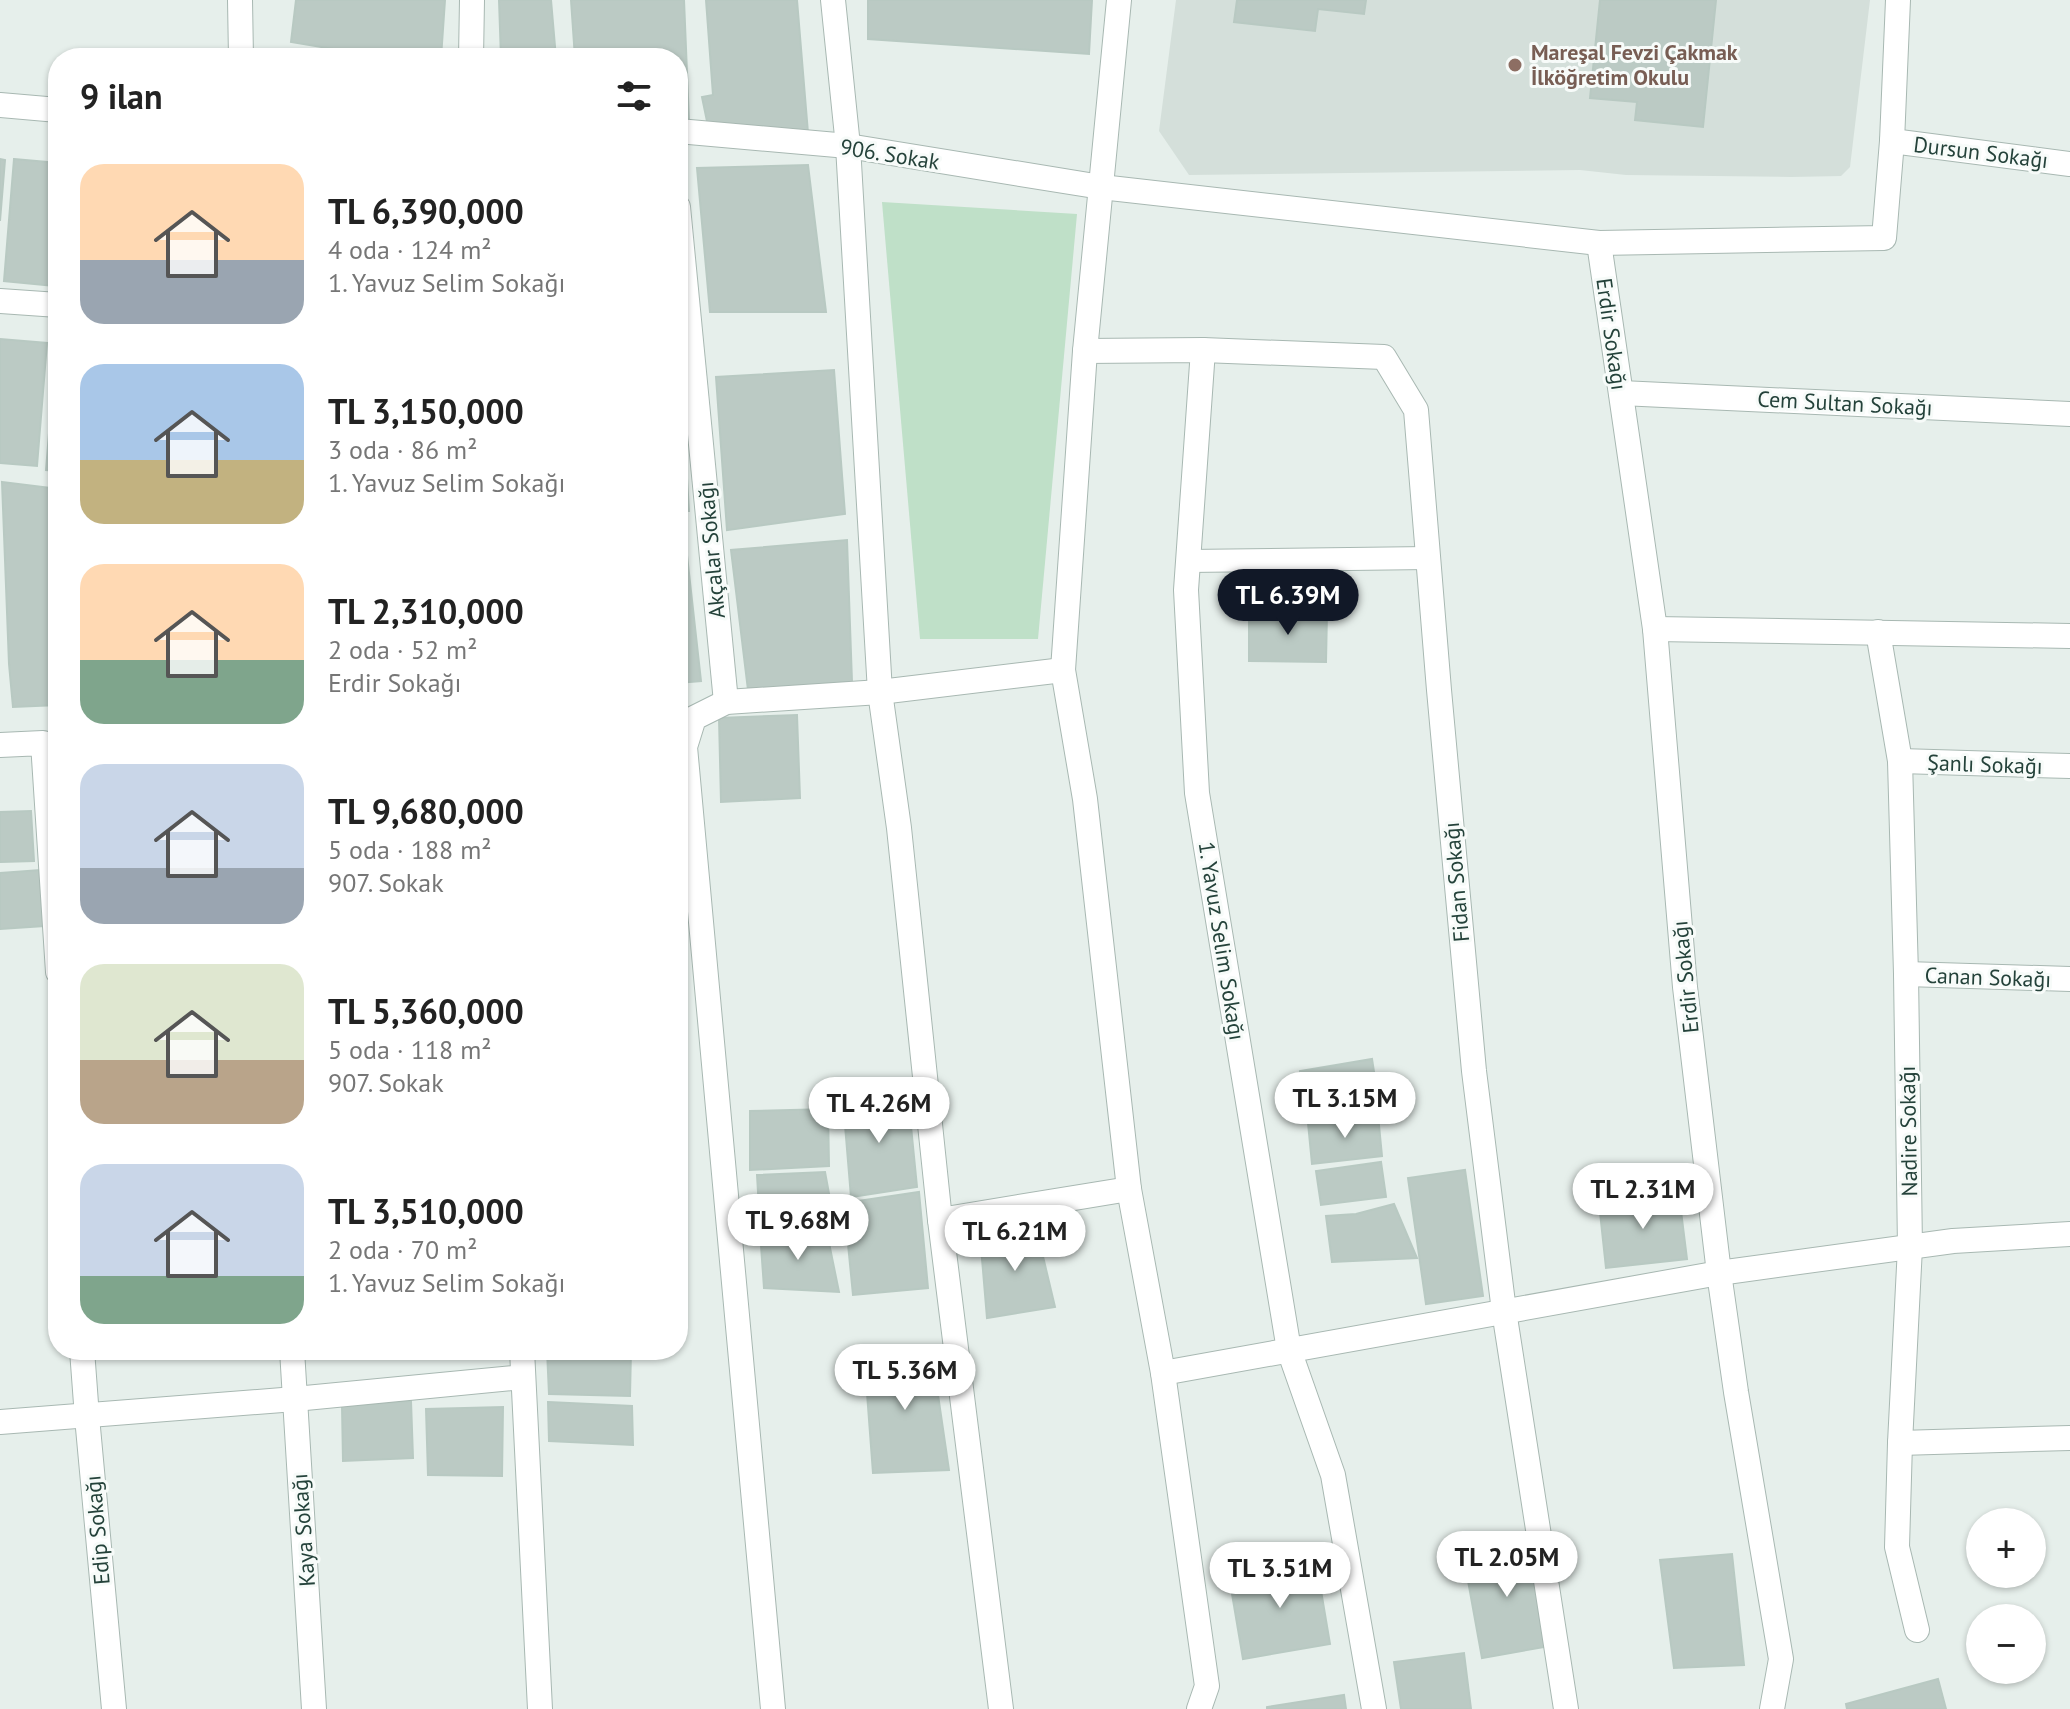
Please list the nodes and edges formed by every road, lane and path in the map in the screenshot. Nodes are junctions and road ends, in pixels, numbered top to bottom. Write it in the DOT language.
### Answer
graph roads {
  1 [pos="240,0"];
  2 [pos="472,0"];
  3 [pos="833,0"];
  4 [pos="1119,0"];
  5 [pos="1898,0"];
  6 [pos="241,48"];
  7 [pos="471,48"];
  8 [pos="0,105"];
  9 [pos="48,109"];
  10 [pos="688,132"];
  11 [pos="1892,141"];
  12 [pos="848,146"];
  13 [pos="2070,164"];
  14 [pos="1101,187"];
  15 [pos="1599,243"];
  16 [pos="0,301"];
  17 [pos="48,304"];
  18 [pos="688,310"];
  19 [pos="1203,350"];
  20 [pos="1085,351"];
  21 [pos="1621,393"];
  22 [pos="2070,414"];
  23 [pos="1428,558"];
  24 [pos="1188,561"];
  25 [pos="1655,629"];
  26 [pos="1878,632"];
  27 [pos="2070,636"];
  28 [pos="1063,670"];
  29 [pos="880,692"];
  30 [pos="726,702"];
  31 [pos="688,737"];
  32 [pos="0,745"];
  33 [pos="1900,761"];
  34 [pos="2070,766"];
  35 [pos="688,780"];
  36 [pos="48,819"];
  37 [pos="1906,974"];
  38 [pos="2070,979"];
  39 [pos="1129,1189"];
  40 [pos="940,1220"];
  41 [pos="2070,1234"];
  42 [pos="1910,1247"];
  43 [pos="1719,1273"];
  44 [pos="1504,1311"];
  45 [pos="1289,1350"];
  46 [pos="83,1360"];
  47 [pos="293,1360"];
  48 [pos="522,1360"];
  49 [pos="1163,1373"];
  50 [pos="523,1377"];
  51 [pos="295,1399"];
  52 [pos="87,1417"];
  53 [pos="0,1422"];
  54 [pos="2070,1438"];
  55 [pos="1900,1443"];
  56 [pos="1917,1630"];
  57 [pos="114,1709"];
  58 [pos="314,1709"];
  59 [pos="540,1709"];
  60 [pos="773,1709"];
  61 [pos="1001,1709"];
  62 [pos="1199,1709"];
  63 [pos="1374,1709"];
  64 [pos="1566,1709"];
  65 [pos="1772,1709"];
  1 -- 6 [label="street"];
  2 -- 7 [label="street"];
  3 -- 12 [label="street"];
  4 -- 14 [label="street"];
  5 -- 11 [label="street"];
  8 -- 9 [label="street"];
  10 -- 12 [label="street, 906. Sokak"];
  11 -- 13 [label="street, Dursun Sokağı"];
  11 -- 15 [label="street, 906. Sokak"];
  12 -- 14 [label="street, 906. Sokak"];
  12 -- 29 [label="street"];
  14 -- 15 [label="street, 906. Sokak"];
  14 -- 20 [label="street"];
  15 -- 21 [label="street, Erdir Sokağı"];
  16 -- 17 [label="street"];
  18 -- 30 [label="street, Akçalar Sokağı"];
  19 -- 20 [label="street, Fidan Sokağı"];
  19 -- 23 [label="street, Fidan Sokağı"];
  19 -- 24 [label="street, 1. Yavuz Selim Sokağı"];
  20 -- 28 [label="street"];
  21 -- 22 [label="street, Cem Sultan Sokağı"];
  21 -- 25 [label="street, Erdir Sokağı"];
  23 -- 24 [label="lane"];
  23 -- 44 [label="street, Fidan Sokağı"];
  24 -- 45 [label="street, 1. Yavuz Selim Sokağı"];
  25 -- 26 [label="street"];
  25 -- 43 [label="street, Erdir Sokağı"];
  26 -- 27 [label="street"];
  26 -- 33 [label="street, Nadire Sokağı"];
  28 -- 29 [label="street"];
  28 -- 39 [label="street"];
  29 -- 30 [label="street"];
  29 -- 40 [label="street"];
  30 -- 31 [label="street"];
  32 -- 36 [label="street"];
  33 -- 34 [label="street, Şanlı Sokağı"];
  33 -- 37 [label="street, Nadire Sokağı"];
  35 -- 60 [label="street"];
  37 -- 38 [label="street, Canan Sokağı"];
  37 -- 42 [label="street, Nadire Sokağı"];
  39 -- 40 [label="street"];
  39 -- 49 [label="street"];
  40 -- 61 [label="street"];
  41 -- 42 [label="street"];
  42 -- 43 [label="street"];
  42 -- 55 [label="street, Nadire Sokağı"];
  43 -- 44 [label="street"];
  43 -- 65 [label="street, Erdir Sokağı"];
  44 -- 45 [label="street"];
  44 -- 64 [label="street, Fidan Sokağı"];
  45 -- 49 [label="street"];
  45 -- 63 [label="street, 1. Yavuz Selim Sokağı"];
  46 -- 52 [label="street, Edip Sokağı"];
  47 -- 51 [label="street, Kaya Sokağı"];
  48 -- 50 [label="street"];
  49 -- 62 [label="street"];
  50 -- 51 [label="street"];
  50 -- 59 [label="street"];
  51 -- 52 [label="street"];
  51 -- 58 [label="street, Kaya Sokağı"];
  52 -- 53 [label="street"];
  52 -- 57 [label="street, Edip Sokağı"];
  54 -- 55 [label="street"];
  55 -- 56 [label="street, Nadire Sokağı"];
}
